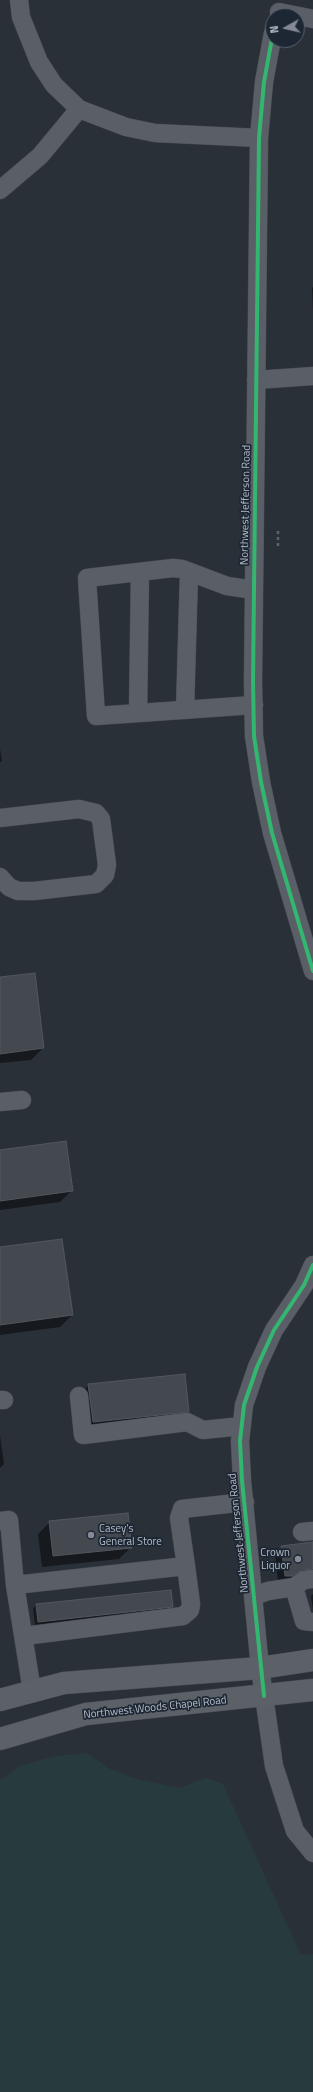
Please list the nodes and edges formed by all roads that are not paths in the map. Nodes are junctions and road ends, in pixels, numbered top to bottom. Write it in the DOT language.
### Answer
graph roads {
  1 [pos="20,0"];
  2 [pos="270,48"];
  3 [pos="80,109"];
  4 [pos="259,138"];
  5 [pos="0,190"];
  6 [pos="313,376"];
  7 [pos="256,380"];
  8 [pos="140,572"];
  9 [pos="189,573"];
  10 [pos="254,590"];
  11 [pos="254,705"];
  12 [pos="185,710"];
  13 [pos="138,713"];
  14 [pos="0,818"];
  15 [pos="0,877"];
  16 [pos="313,971"];
  17 [pos="22,1100"];
  18 [pos="0,1102"];
  19 [pos="313,1265"];
  20 [pos="79,1396"];
  21 [pos="242,1426"];
  22 [pos="245,1502"];
  23 [pos="0,1521"];
  24 [pos="186,1566"];
  25 [pos="313,1578"];
  26 [pos="16,1585"];
  27 [pos="294,1586"];
  28 [pos="254,1596"];
  29 [pos="307,1608"];
  30 [pos="313,1622"];
  31 [pos="24,1636"];
  32 [pos="313,1660"];
  33 [pos="260,1668"];
  34 [pos="313,1690"];
  35 [pos="32,1691"];
  36 [pos="264,1696"];
  37 [pos="0,1700"];
  38 [pos="0,1739"];
  39 [pos="313,1853"];
  1 -- 3 [label="street"];
  2 -- 4 [label="street, Northwest Jefferson Road"];
  3 -- 4 [label="street"];
  3 -- 5 [label="street"];
  4 -- 7 [label="street, Northwest Jefferson Road"];
  6 -- 7 [label="street"];
  7 -- 10 [label="street, Northwest Jefferson Road"];
  8 -- 9 [label="street"];
  8 -- 13 [label="street"];
  8 -- 13 [label="street"];
  9 -- 10 [label="street"];
  9 -- 12 [label="street"];
  10 -- 11 [label="street, Northwest Jefferson Road"];
  11 -- 12 [label="street"];
  11 -- 16 [label="street, Northwest Jefferson Road"];
  12 -- 13 [label="street"];
  14 -- 15 [label="street"];
  17 -- 18 [label="street"];
  19 -- 21 [label="street, Northwest Jefferson Road"];
  20 -- 21 [label="street"];
  21 -- 22 [label="street, Northwest Jefferson Road"];
  22 -- 24 [label="street"];
  22 -- 28 [label="street, Northwest Jefferson Road"];
  23 -- 26 [label="street"];
  24 -- 26 [label="street"];
  24 -- 31 [label="street"];
  25 -- 27 [label="street"];
  26 -- 31 [label="street"];
  27 -- 28 [label="street"];
  27 -- 29 [label="street"];
  28 -- 33 [label="street, Northwest Jefferson Road"];
  29 -- 30 [label="street"];
  31 -- 35 [label="street"];
  32 -- 33 [label="main road"];
  33 -- 35 [label="main road"];
  33 -- 36 [label="street, Northwest Jefferson Road"];
  34 -- 36 [label="main road, Northwest Woods Chapel Road"];
  35 -- 37 [label="main road"];
  36 -- 38 [label="main road, Northwest Woods Chapel Road"];
  36 -- 39 [label="street, Northwest Jefferson Road"];
}
